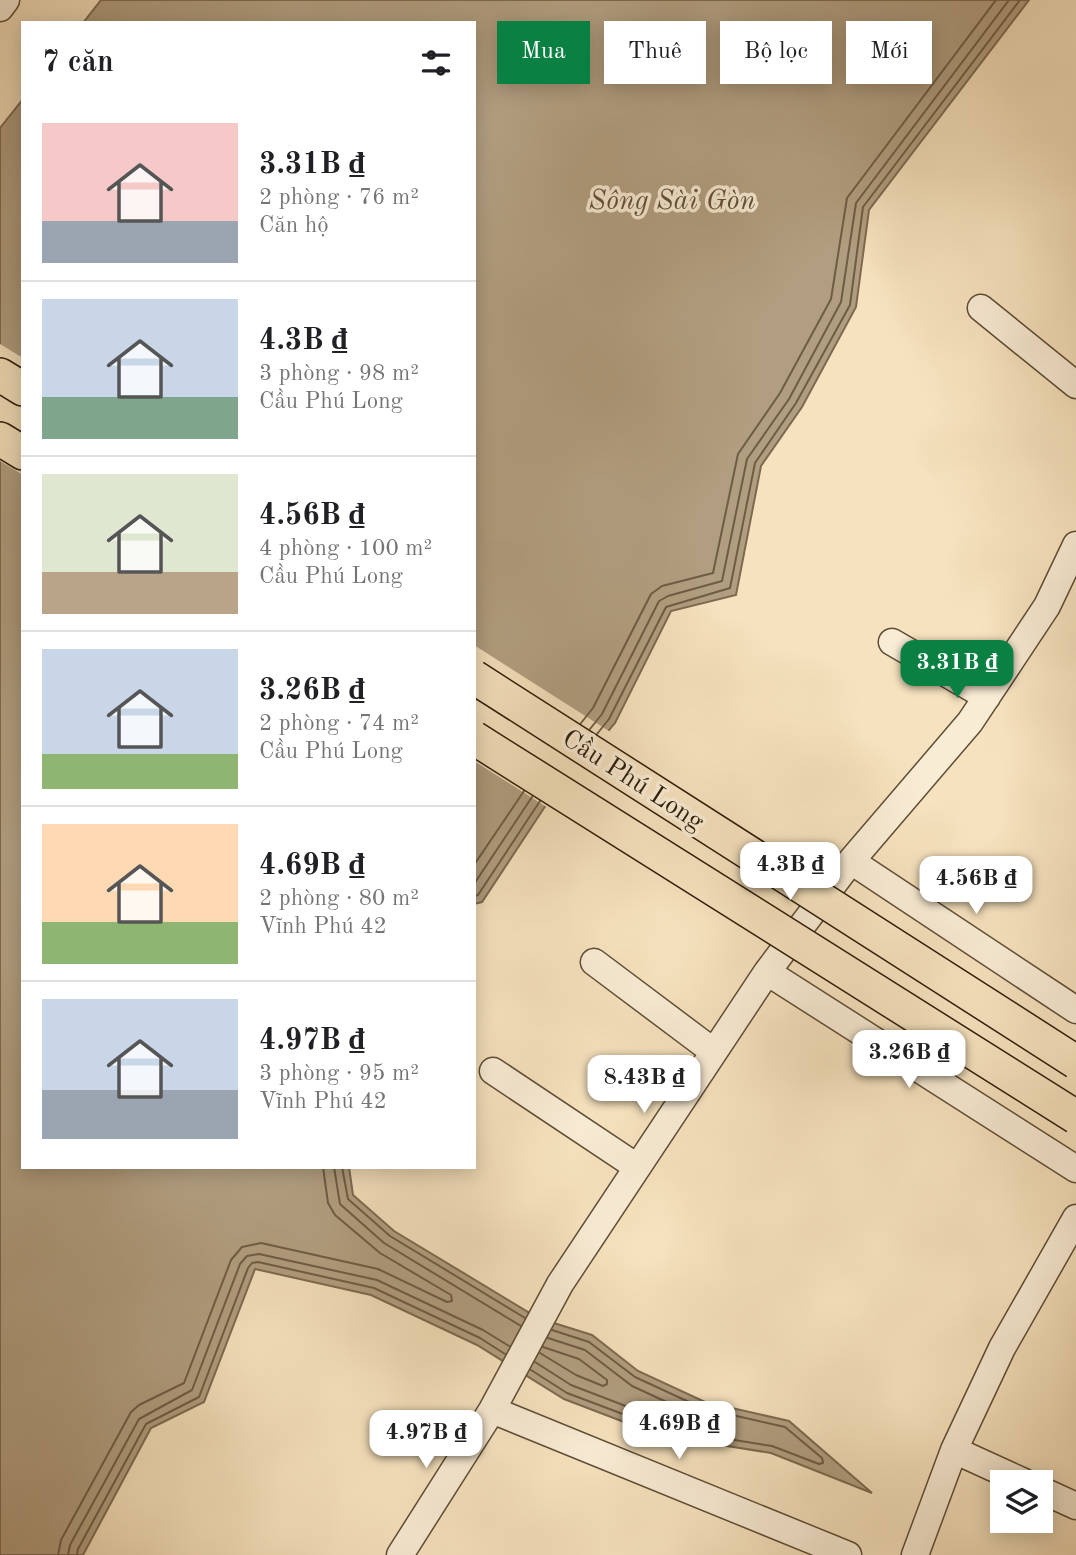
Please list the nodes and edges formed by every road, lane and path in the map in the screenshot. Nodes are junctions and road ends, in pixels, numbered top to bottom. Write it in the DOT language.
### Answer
graph roads {
  1 [pos="6,0"];
  2 [pos="0,8"];
  3 [pos="981,308"];
  4 [pos="0,375"];
  5 [pos="1076,385"];
  6 [pos="21,388"];
  7 [pos="0,439"];
  8 [pos="21,452"];
  9 [pos="1076,545"];
  10 [pos="892,642"];
  11 [pos="476,678"];
  12 [pos="987,697"];
  13 [pos="476,739"];
  14 [pos="851,861"];
  15 [pos="594,961"];
  16 [pos="767,972"];
  17 [pos="1076,1010"];
  18 [pos="714,1052"];
  19 [pos="1076,1062"];
  20 [pos="493,1071"];
  21 [pos="1076,1117"];
  22 [pos="637,1167"];
  23 [pos="1076,1169"];
  24 [pos="1076,1218"];
  25 [pos="492,1410"];
  26 [pos="954,1451"];
  27 [pos="997,1470"];
  28 [pos="1053,1495"];
  29 [pos="1076,1506"];
  30 [pos="919,1543"];
  31 [pos="799,1546"];
  32 [pos="400,1555"];
  33 [pos="848,1555"];
  1 -- 2 [label="street"];
  3 -- 5 [label="street"];
  4 -- 6 [label="main road"];
  7 -- 8 [label="main road"];
  9 -- 12 [label="street"];
  10 -- 12 [label="street"];
  11 -- 19 [label="main road, Cầu Phú Long, bridge"];
  12 -- 14 [label="street"];
  13 -- 21 [label="main road, Cầu Phú Long, bridge"];
  14 -- 16 [label="street"];
  14 -- 17 [label="street"];
  15 -- 18 [label="street"];
  16 -- 18 [label="street"];
  16 -- 23 [label="street"];
  18 -- 22 [label="street"];
  20 -- 22 [label="street"];
  22 -- 25 [label="street"];
  24 -- 26 [label="street"];
  25 -- 31 [label="street"];
  25 -- 32 [label="street"];
  26 -- 27 [label="street"];
  26 -- 30 [label="street"];
  28 -- 29 [label="street"];
  31 -- 33 [label="street"];
}
